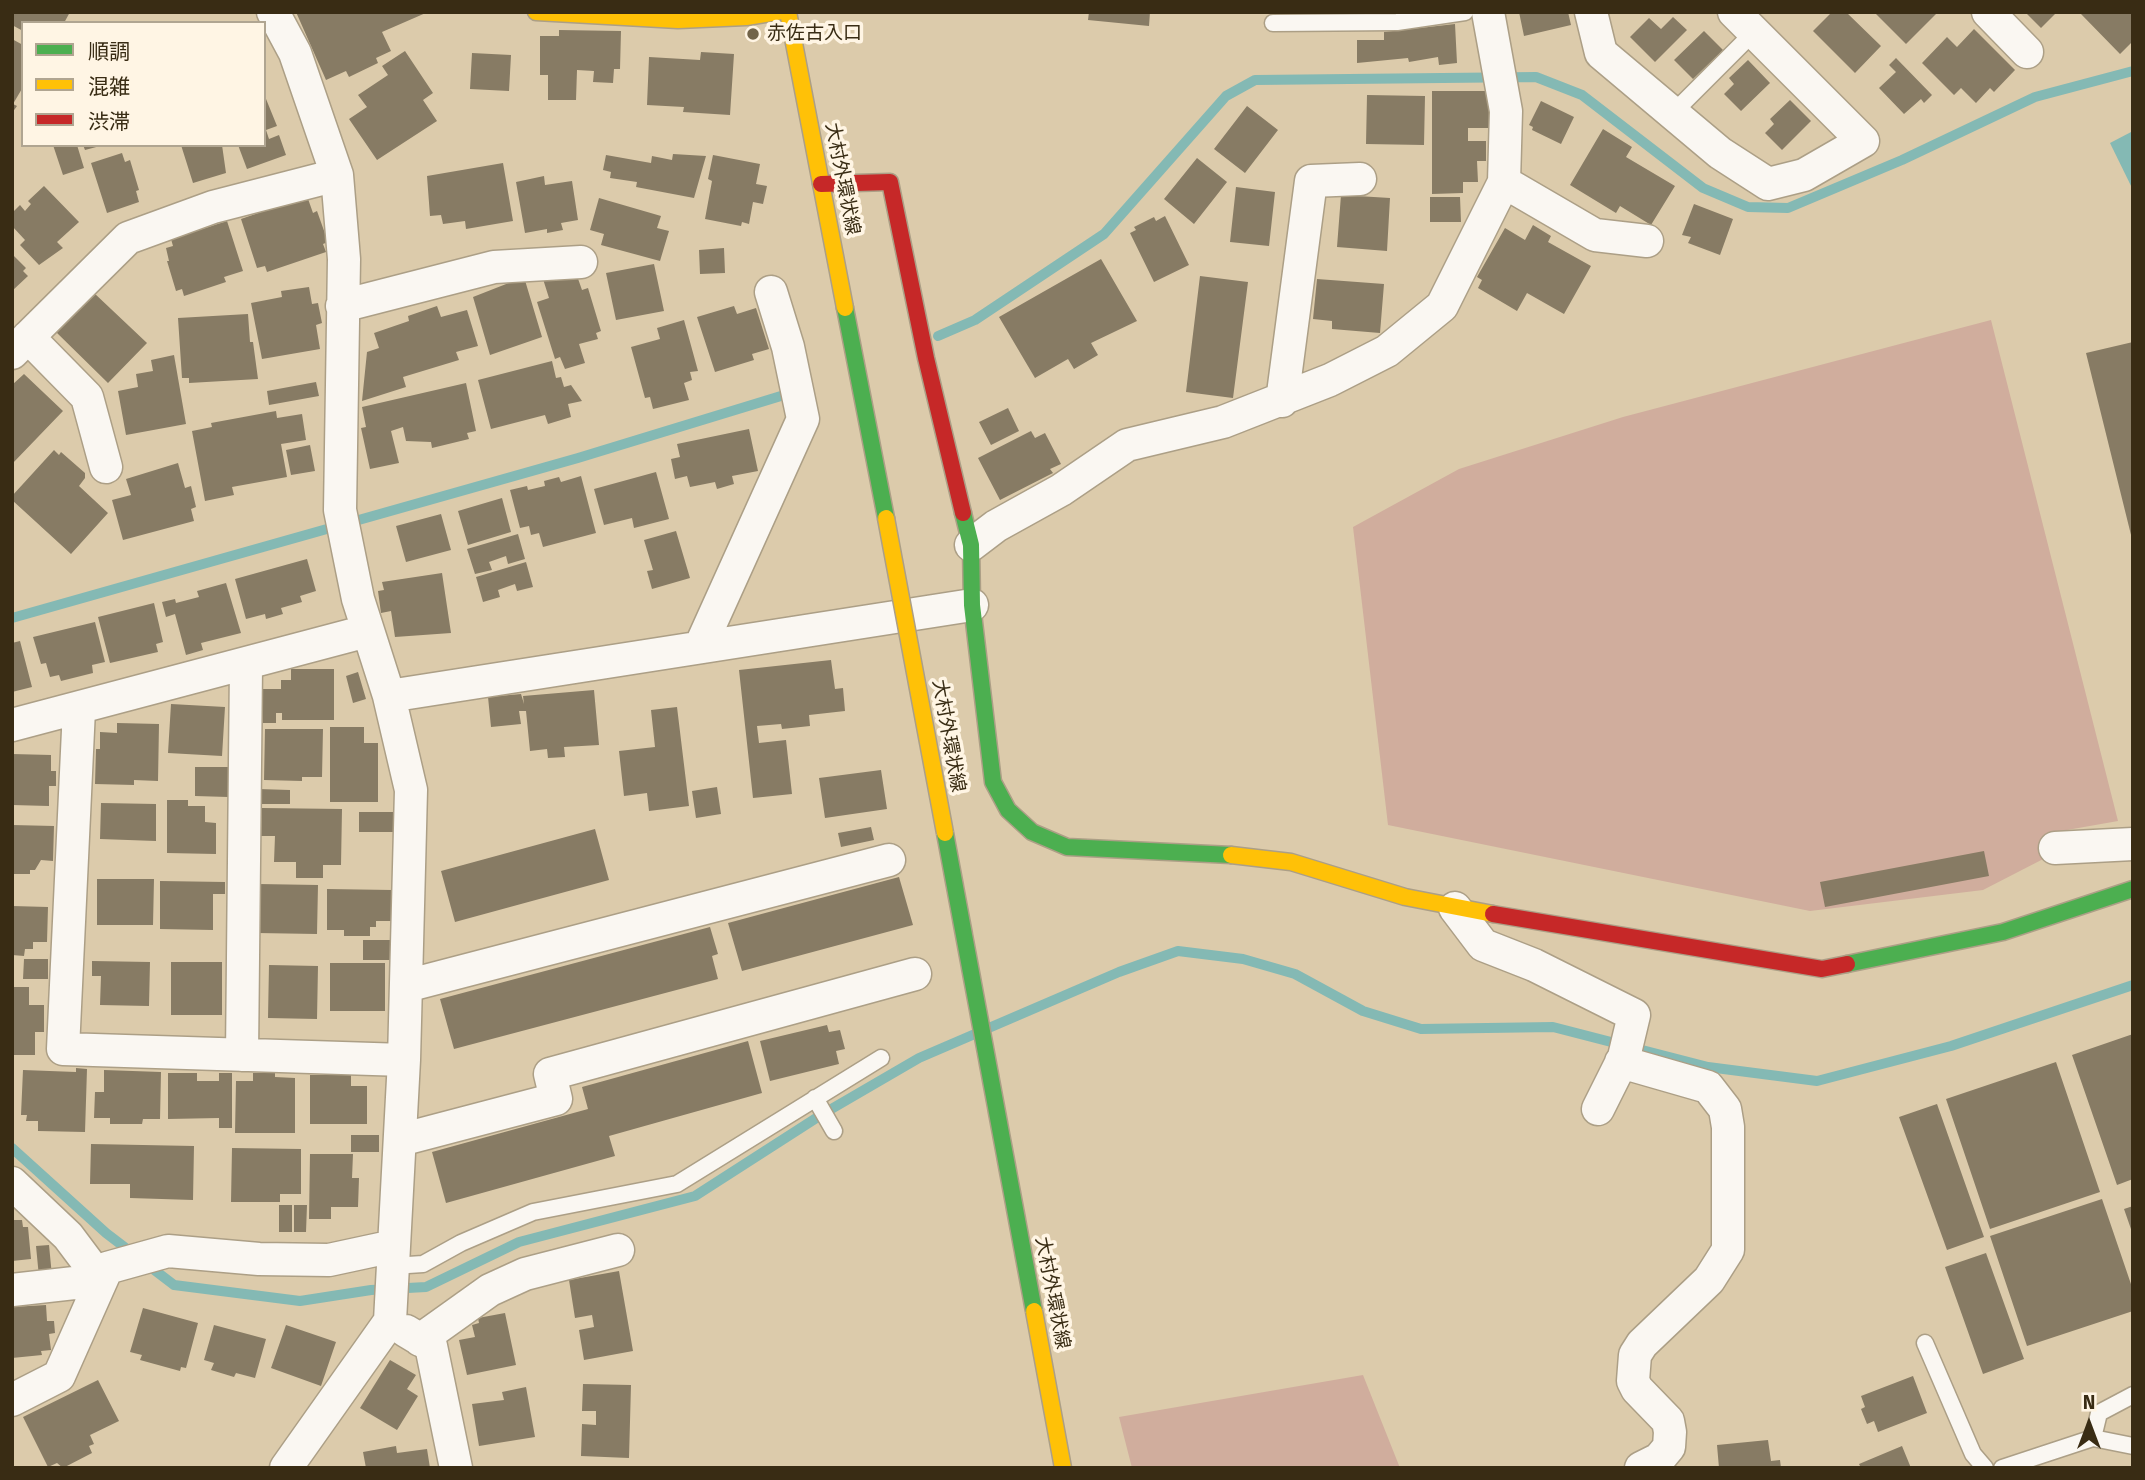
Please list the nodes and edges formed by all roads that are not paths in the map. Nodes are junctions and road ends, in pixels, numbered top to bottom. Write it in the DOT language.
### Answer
graph roads {
  1 [pos="273,12"];
  2 [pos="536,12"];
  3 [pos="777,12"];
  4 [pos="788,12"];
  5 [pos="1465,12"];
  6 [pos="1488,12"];
  7 [pos="1591,12"];
  8 [pos="1988,12"];
  9 [pos="1744,22"];
  10 [pos="1273,23"];
  11 [pos="2027,52"];
  12 [pos="1673,113"];
  13 [pos="337,175"];
  14 [pos="1360,179"];
  15 [pos="1504,182"];
  16 [pos="821,184"];
  17 [pos="1647,241"];
  18 [pos="581,262"];
  19 [pos="771,292"];
  20 [pos="342,306"];
  21 [pos="20,345"];
  22 [pos="1282,401"];
  23 [pos="106,467"];
  24 [pos="971,545"];
  25 [pos="972,605"];
  26 [pos="367,631"];
  27 [pos="700,647"];
  28 [pos="246,666"];
  29 [pos="389,696"];
  30 [pos="79,709"];
  31 [pos="12,725"];
  32 [pos="2133,844"];
  33 [pos="2055,848"];
  34 [pos="889,860"];
  35 [pos="2133,889"];
  36 [pos="1455,908"];
  37 [pos="915,974"];
  38 [pos="406,986"];
  39 [pos="242,1055"];
  40 [pos="881,1058"];
  41 [pos="1623,1059"];
  42 [pos="404,1060"];
  43 [pos="815,1099"];
  44 [pos="1598,1109"];
  45 [pos="834,1131"];
  46 [pos="400,1140"];
  47 [pos="12,1183"];
  48 [pos="618,1250"];
  49 [pos="104,1274"];
  50 [pos="392,1282"];
  51 [pos="12,1290"];
  52 [pos="420,1340"];
  53 [pos="1925,1343"];
  54 [pos="2133,1395"];
  55 [pos="12,1400"];
  56 [pos="2093,1438"];
  57 [pos="2133,1446"];
  58 [pos="286,1468"];
  59 [pos="456,1468"];
  60 [pos="1063,1468"];
  61 [pos="1642,1468"];
  62 [pos="1985,1468"];
  63 [pos="2002,1468"];
  1 -- 13 [label="street"];
  2 -- 3 [label="street"];
  4 -- 16 [label="street, 大村外環状線"];
  5 -- 10 [label="lane"];
  6 -- 15 [label="street"];
  7 -- 12 [label="street"];
  8 -- 11 [label="street"];
  9 -- 12 [label="lane"];
  9 -- 12 [label="street"];
  13 -- 20 [label="street"];
  13 -- 21 [label="street"];
  14 -- 22 [label="street"];
  15 -- 17 [label="street"];
  15 -- 22 [label="street"];
  16 -- 24 [label="street"];
  16 -- 60 [label="street, 大村外環状線, bridge"];
  18 -- 20 [label="street"];
  19 -- 27 [label="street"];
  20 -- 26 [label="street"];
  21 -- 23 [label="street"];
  22 -- 24 [label="street"];
  24 -- 25 [label="street"];
  25 -- 27 [label="street"];
  25 -- 36 [label="street"];
  26 -- 28 [label="street"];
  26 -- 29 [label="street"];
  27 -- 29 [label="street"];
  28 -- 30 [label="street"];
  28 -- 39 [label="street"];
  29 -- 38 [label="street"];
  30 -- 31 [label="street"];
  30 -- 39 [label="street"];
  32 -- 33 [label="street"];
  34 -- 38 [label="street"];
  35 -- 36 [label="street"];
  36 -- 41 [label="street"];
  37 -- 46 [label="street"];
  38 -- 42 [label="street"];
  39 -- 42 [label="street"];
  40 -- 43 [label="lane"];
  41 -- 44 [label="street"];
  41 -- 61 [label="street"];
  42 -- 46 [label="street"];
  43 -- 45 [label="lane"];
  43 -- 50 [label="lane"];
  46 -- 50 [label="street"];
  47 -- 49 [label="street"];
  48 -- 52 [label="street"];
  49 -- 50 [label="street"];
  49 -- 51 [label="street"];
  49 -- 55 [label="street"];
  50 -- 52 [label="street"];
  50 -- 58 [label="street"];
  52 -- 59 [label="street"];
  53 -- 62 [label="lane"];
  54 -- 56 [label="lane"];
  56 -- 57 [label="lane"];
  56 -- 63 [label="lane"];
}
